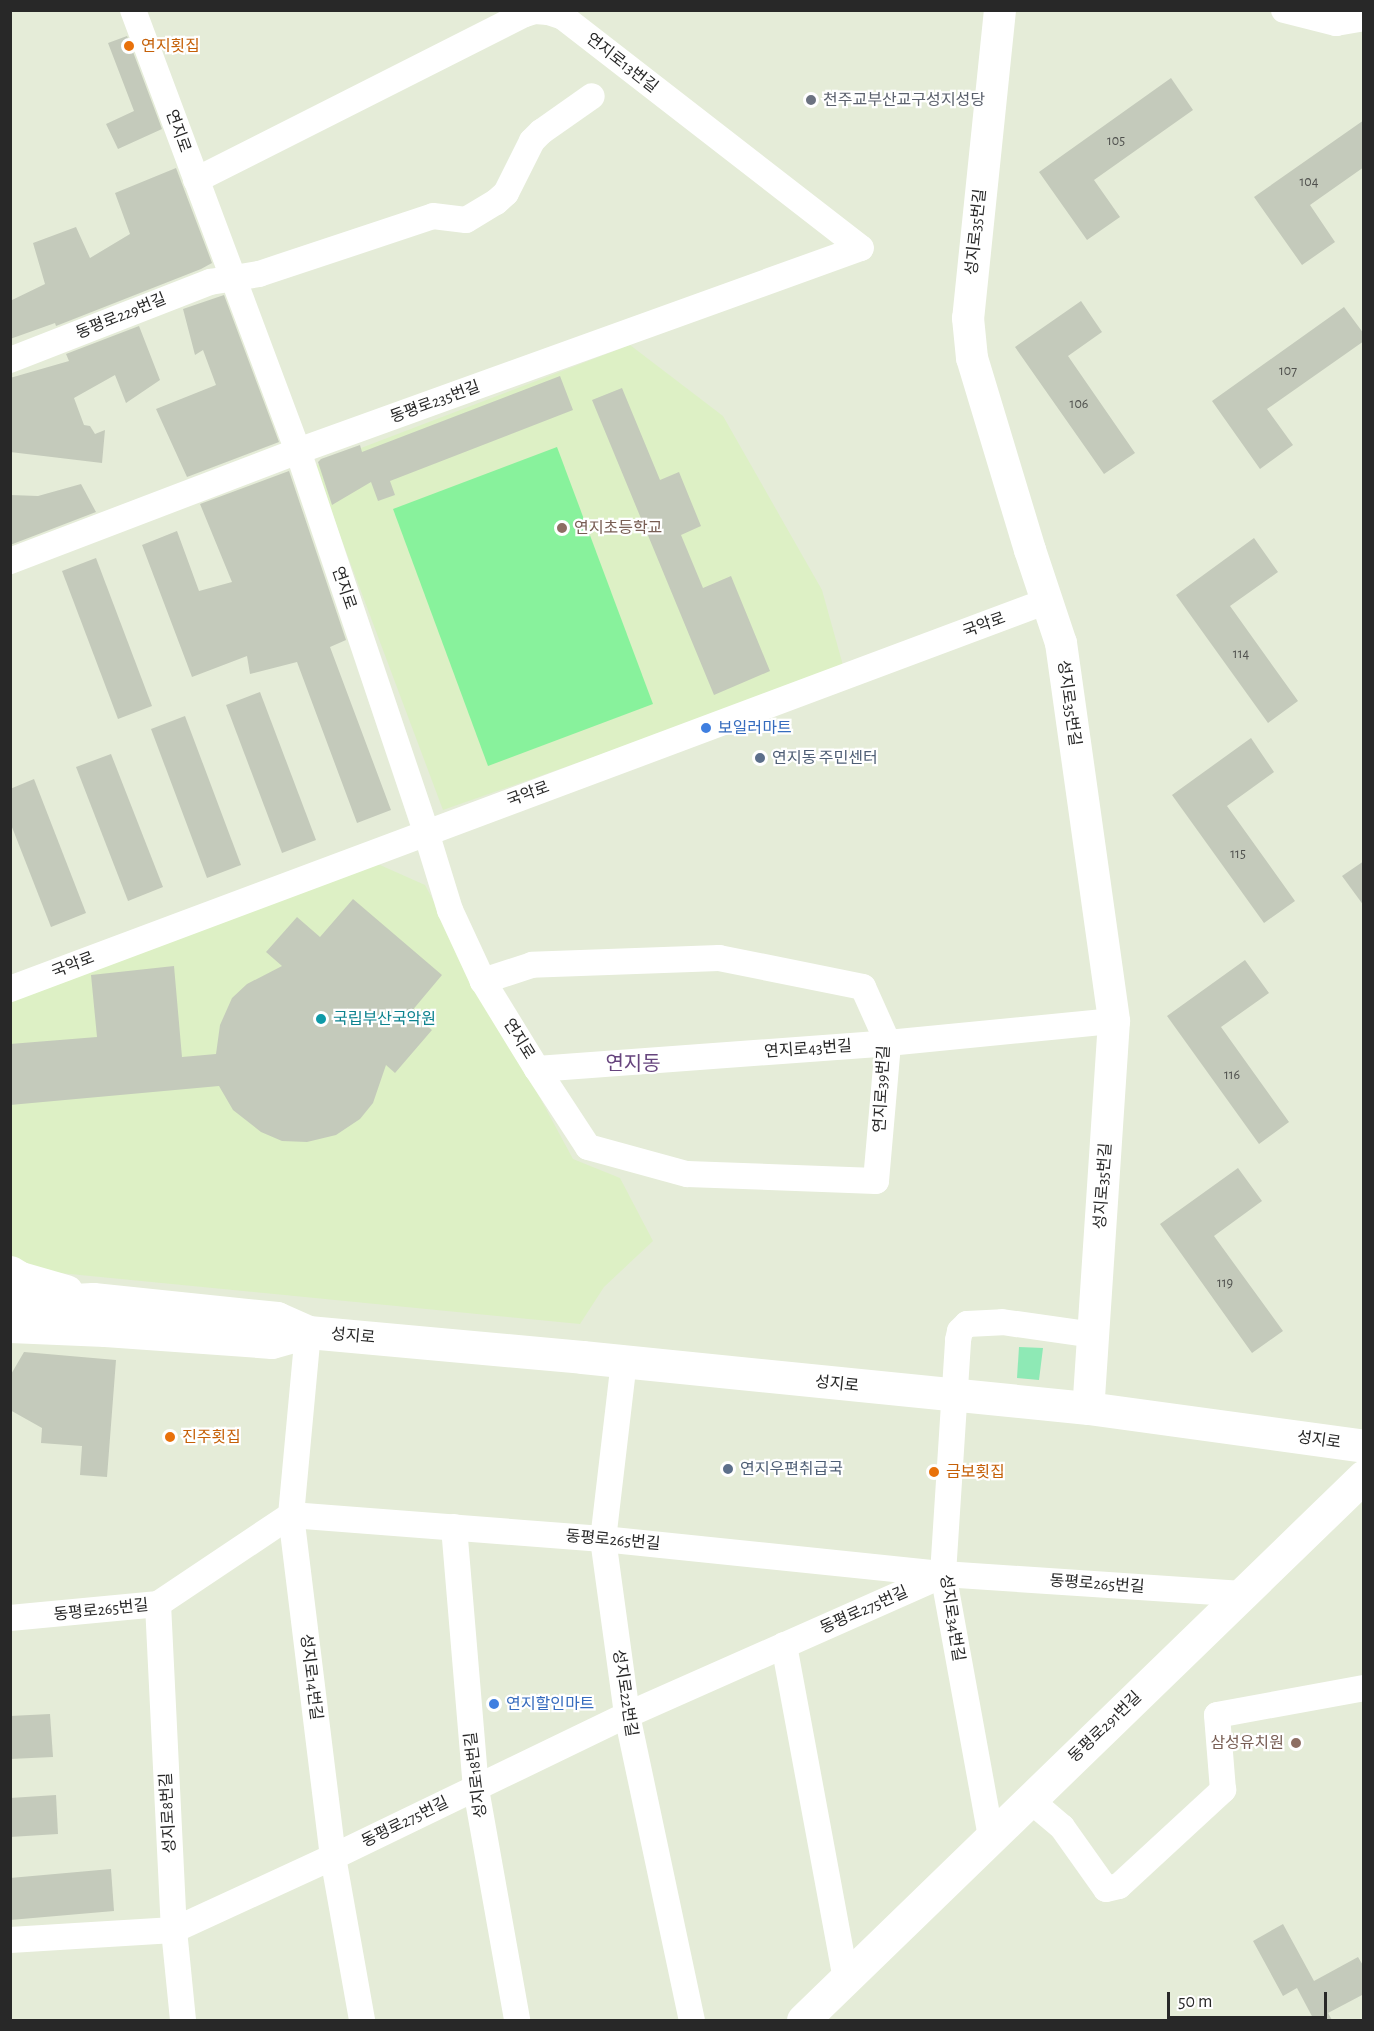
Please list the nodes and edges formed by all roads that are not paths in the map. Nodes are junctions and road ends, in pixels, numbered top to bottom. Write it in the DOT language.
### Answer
graph roads {
  1 [pos="133,10"];
  2 [pos="1000,10"];
  3 [pos="1284,10"];
  4 [pos="1364,18"];
  5 [pos="592,96"];
  6 [pos="196,180"];
  7 [pos="861,248"];
  8 [pos="233,278"];
  9 [pos="10,360"];
  10 [pos="298,451"];
  11 [pos="10,561"];
  12 [pos="1047,601"];
  13 [pos="426,832"];
  14 [pos="483,981"];
  15 [pos="10,988"];
  16 [pos="1114,1021"];
  17 [pos="888,1043"];
  18 [pos="537,1069"];
  19 [pos="588,1147"];
  20 [pos="10,1272"];
  21 [pos="93,1299"];
  22 [pos="10,1303"];
  23 [pos="26,1327"];
  24 [pos="308,1332"];
  25 [pos="1093,1335"];
  26 [pos="10,1341"];
  27 [pos="624,1361"];
  28 [pos="955,1396"];
  29 [pos="1088,1408"];
  30 [pos="1364,1446"];
  31 [pos="1364,1476"];
  32 [pos="291,1515"];
  33 [pos="454,1527"];
  34 [pos="603,1539"];
  35 [pos="943,1575"];
  36 [pos="1242,1594"];
  37 [pos="158,1604"];
  38 [pos="10,1618"];
  39 [pos="784,1645"];
  40 [pos="1364,1688"];
  41 [pos="627,1715"];
  42 [pos="476,1789"];
  43 [pos="1030,1800"];
  44 [pos="991,1838"];
  45 [pos="333,1857"];
  46 [pos="174,1930"];
  47 [pos="10,1940"];
  48 [pos="846,1978"];
  49 [pos="183,2020"];
  50 [pos="362,2020"];
  51 [pos="517,2020"];
  52 [pos="692,2020"];
  53 [pos="803,2020"];
  1 -- 6 [label="street, 연지로"];
  2 -- 12 [label="street, 성지로35번길"];
  3 -- 4 [label="street"];
  5 -- 8 [label="street, 동평로229번길"];
  6 -- 7 [label="street, 연지로13번길"];
  6 -- 8 [label="street, 연지로"];
  7 -- 10 [label="street, 동평로235번길"];
  8 -- 9 [label="street, 동평로229번길"];
  8 -- 10 [label="street, 연지로"];
  10 -- 11 [label="street, 동평로235번길"];
  10 -- 13 [label="street, 연지로"];
  12 -- 13 [label="street, 국악로"];
  12 -- 16 [label="street, 성지로35번길"];
  13 -- 14 [label="street, 연지로"];
  13 -- 15 [label="street, 국악로"];
  14 -- 17 [label="street, 연지로39번길"];
  14 -- 18 [label="street, 연지로"];
  16 -- 17 [label="street, 연지로43번길"];
  16 -- 25 [label="street, 성지로35번길"];
  17 -- 18 [label="street, 연지로43번길"];
  17 -- 19 [label="street, 연지로39번길"];
  18 -- 19 [label="street, 연지로"];
  20 -- 21 [label="main road, 성지로"];
  21 -- 22 [label="main road, 성지로"];
  21 -- 24 [label="main road, 성지로"];
  23 -- 24 [label="main road, 성지로"];
  23 -- 26 [label="main road"];
  24 -- 27 [label="main road, 성지로"];
  24 -- 32 [label="street, 성지로14번길"];
  25 -- 28 [label="street, 성지로34번길"];
  25 -- 29 [label="street, 성지로35번길"];
  27 -- 28 [label="main road, 성지로"];
  27 -- 34 [label="street, 성지로22번길"];
  28 -- 29 [label="main road, 성지로"];
  28 -- 35 [label="street, 성지로34번길"];
  29 -- 30 [label="main road, 성지로"];
  31 -- 36 [label="main road, 동평로291번길"];
  32 -- 33 [label="street, 동평로265번길"];
  32 -- 37 [label="street, 동평로265번길"];
  32 -- 45 [label="street, 성지로14번길"];
  33 -- 34 [label="street, 동평로265번길"];
  33 -- 42 [label="street, 성지로18번길"];
  34 -- 35 [label="street, 동평로265번길"];
  34 -- 41 [label="street, 성지로22번길"];
  35 -- 36 [label="street, 동평로265번길"];
  35 -- 39 [label="street, 동평로275번길"];
  35 -- 44 [label="street, 성지로34번길"];
  36 -- 43 [label="main road, 동평로291번길"];
  37 -- 38 [label="street, 동평로265번길"];
  37 -- 46 [label="street, 성지로8번길"];
  39 -- 41 [label="street, 동평로275번길"];
  39 -- 48 [label="street"];
  40 -- 43 [label="street"];
  41 -- 42 [label="street, 동평로275번길"];
  41 -- 52 [label="street, 성지로22번길"];
  42 -- 45 [label="street, 동평로275번길"];
  42 -- 51 [label="street, 성지로18번길"];
  43 -- 44 [label="main road, 동평로291번길"];
  44 -- 48 [label="main road, 동평로291번길"];
  45 -- 46 [label="street, 동평로275번길"];
  45 -- 50 [label="street, 성지로14번길"];
  46 -- 47 [label="street, 동평로275번길"];
  46 -- 49 [label="street, 성지로8번길"];
  48 -- 53 [label="main road, 동평로291번길"];
}
